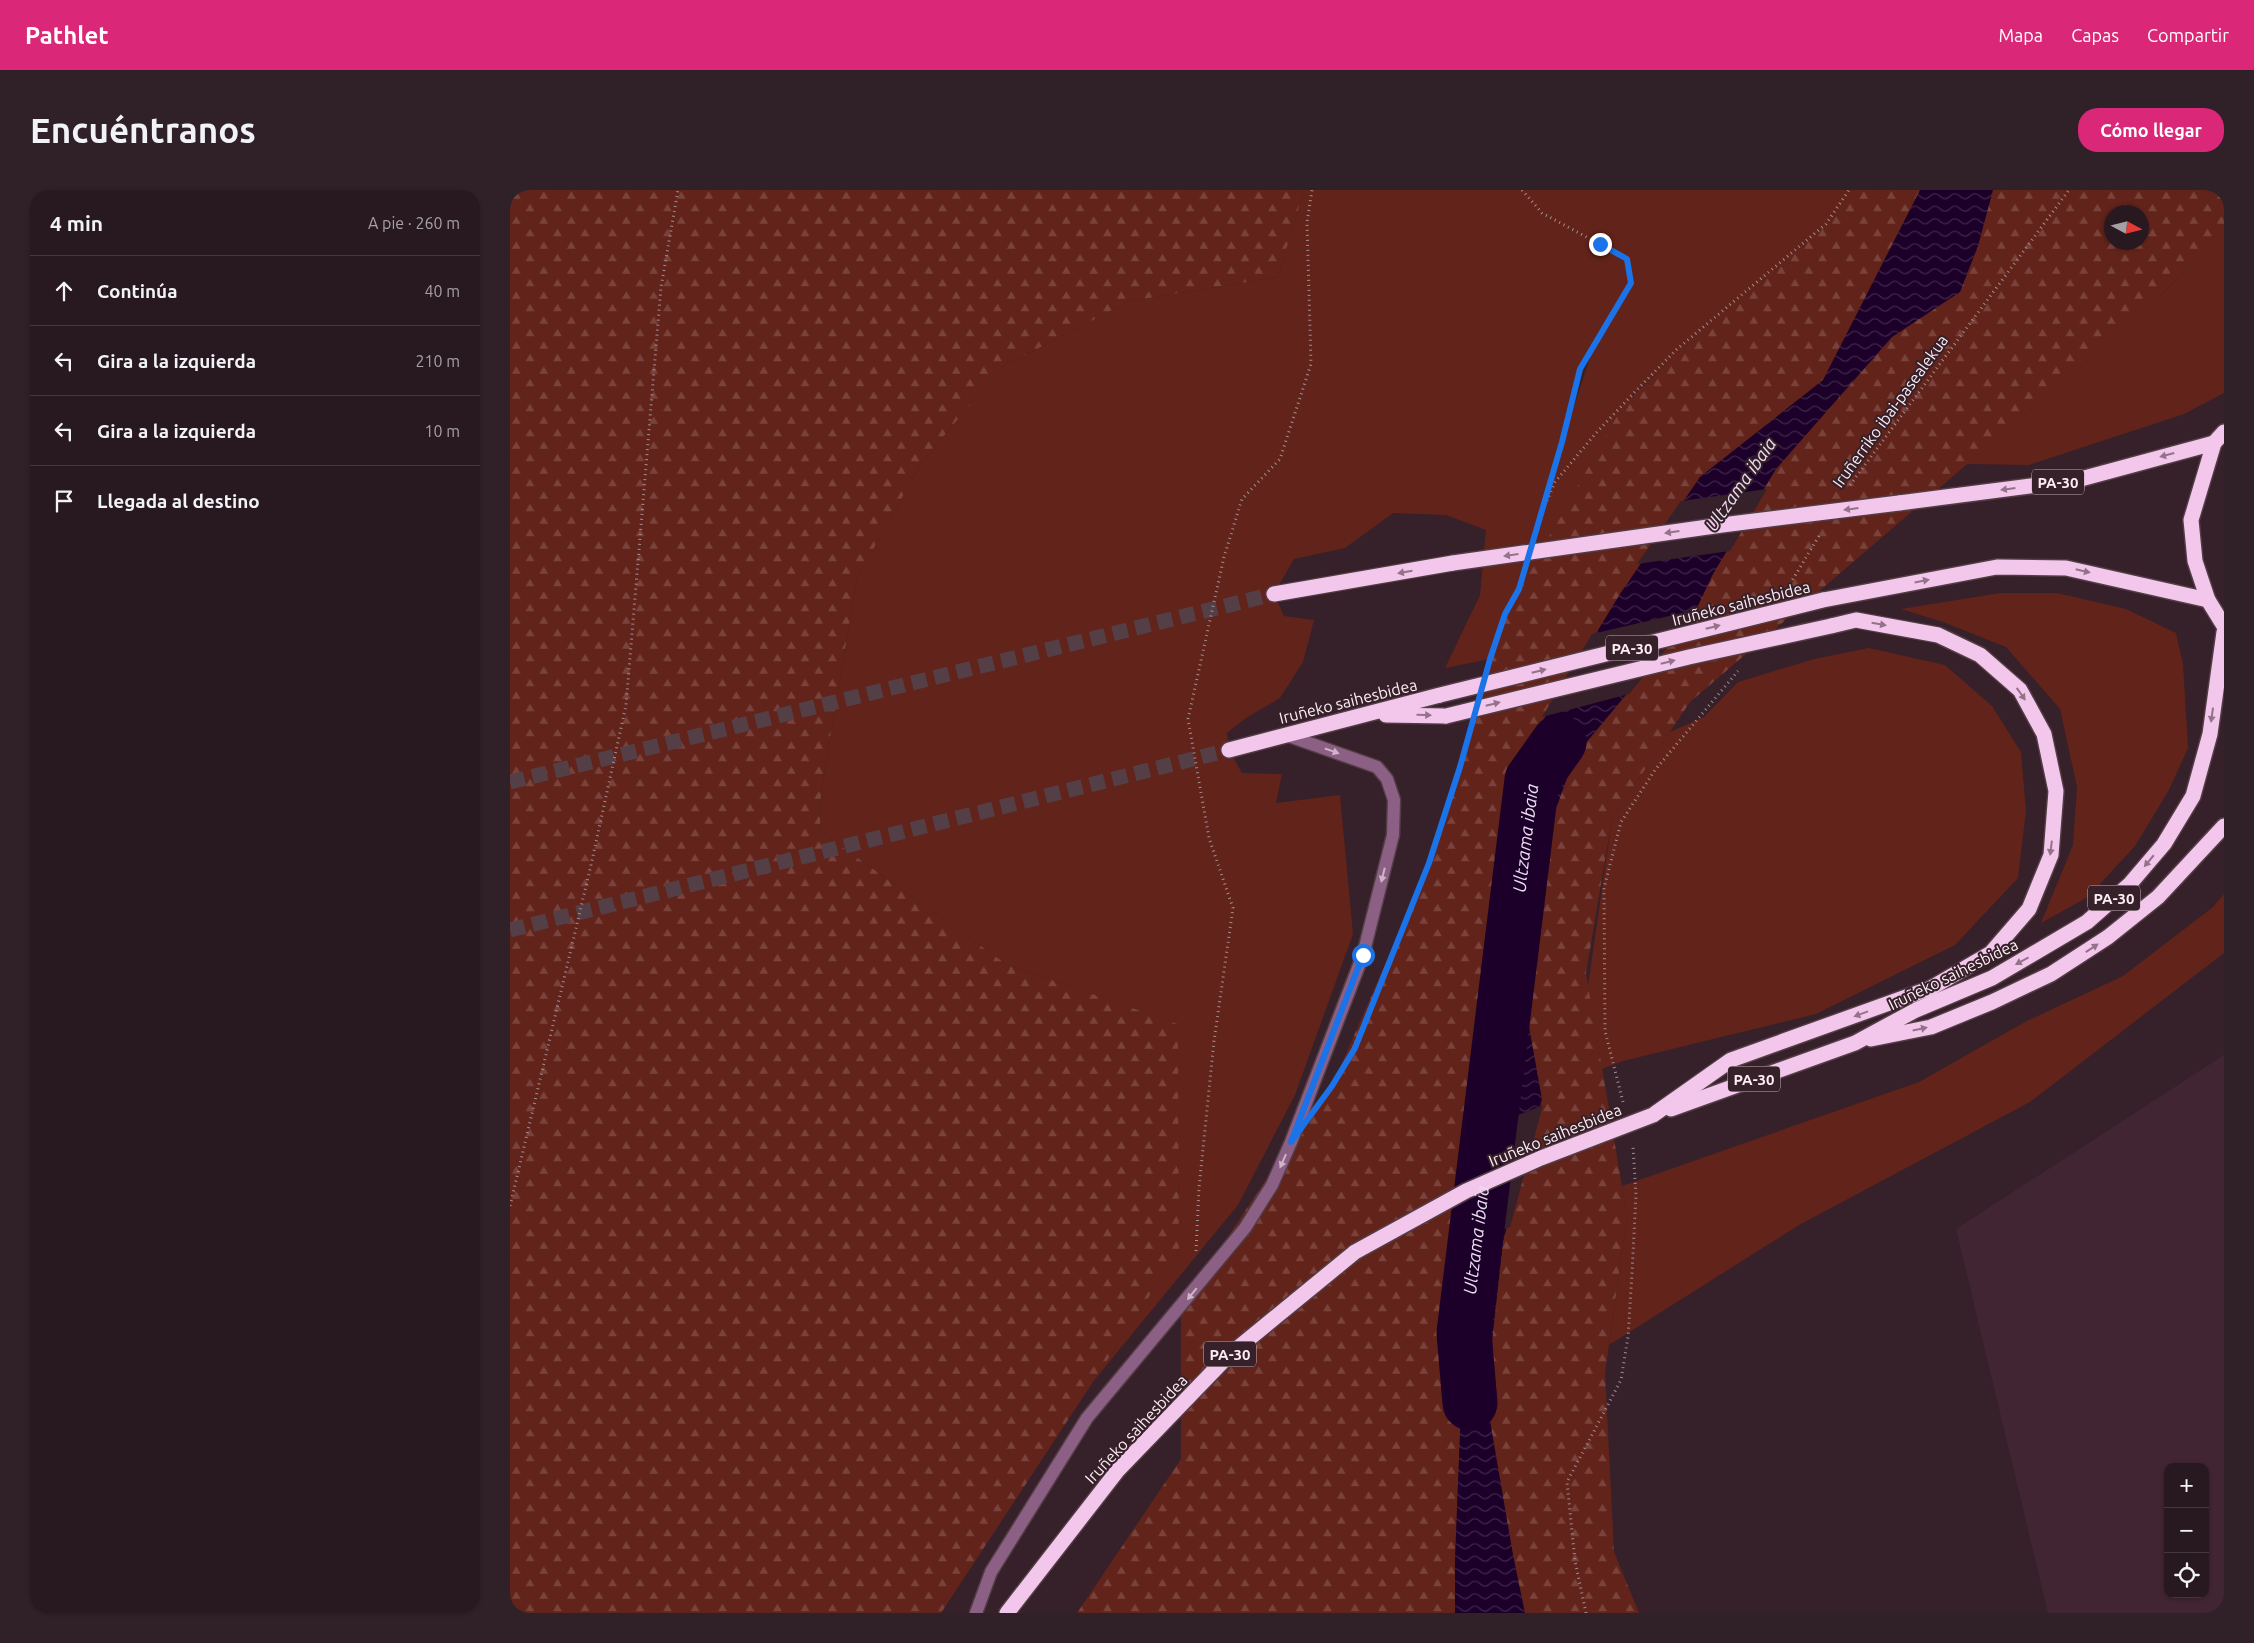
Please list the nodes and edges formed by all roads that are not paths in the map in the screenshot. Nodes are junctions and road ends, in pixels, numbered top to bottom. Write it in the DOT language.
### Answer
graph roads {
  1 [pos="2219,437"];
  2 [pos="1274,594"];
  3 [pos="2208,600"];
  4 [pos="2224,626"];
  5 [pos="2224,632"];
  6 [pos="1367,715"];
  7 [pos="1286,735"];
  8 [pos="1229,750"];
  9 [pos="2224,826"];
  10 [pos="1855,1043"];
  11 [pos="1653,1115"];
  12 [pos="976,1613"];
  13 [pos="1007,1613"];
  1 -- 2 [label="highway, PA-30, one-way, bridge"];
  1 -- 3 [label="highway, PA-30"];
  3 -- 4 [label="highway, PA-30"];
  6 -- 3 [label="highway, Iruñeko saihesbidea / PA-30, one-way, bridge"];
  5 -- 10 [label="highway, Iruñeko saihesbidea / PA-30, one-way"];
  6 -- 7 [label="highway, Iruñeko saihesbidea / PA-30"];
  6 -- 11 [label="highway, one-way, bridge"];
  7 -- 8 [label="highway, Iruñeko saihesbidea / PA-30"];
  7 -- 12 [label="lane, one-way"];
  10 -- 9 [label="highway, Iruñeko saihesbidea / PA-30, one-way"];
  10 -- 11 [label="highway, Iruñeko saihesbidea / PA-30"];
  11 -- 13 [label="highway, Iruñeko saihesbidea / PA-30, bridge"];
}
